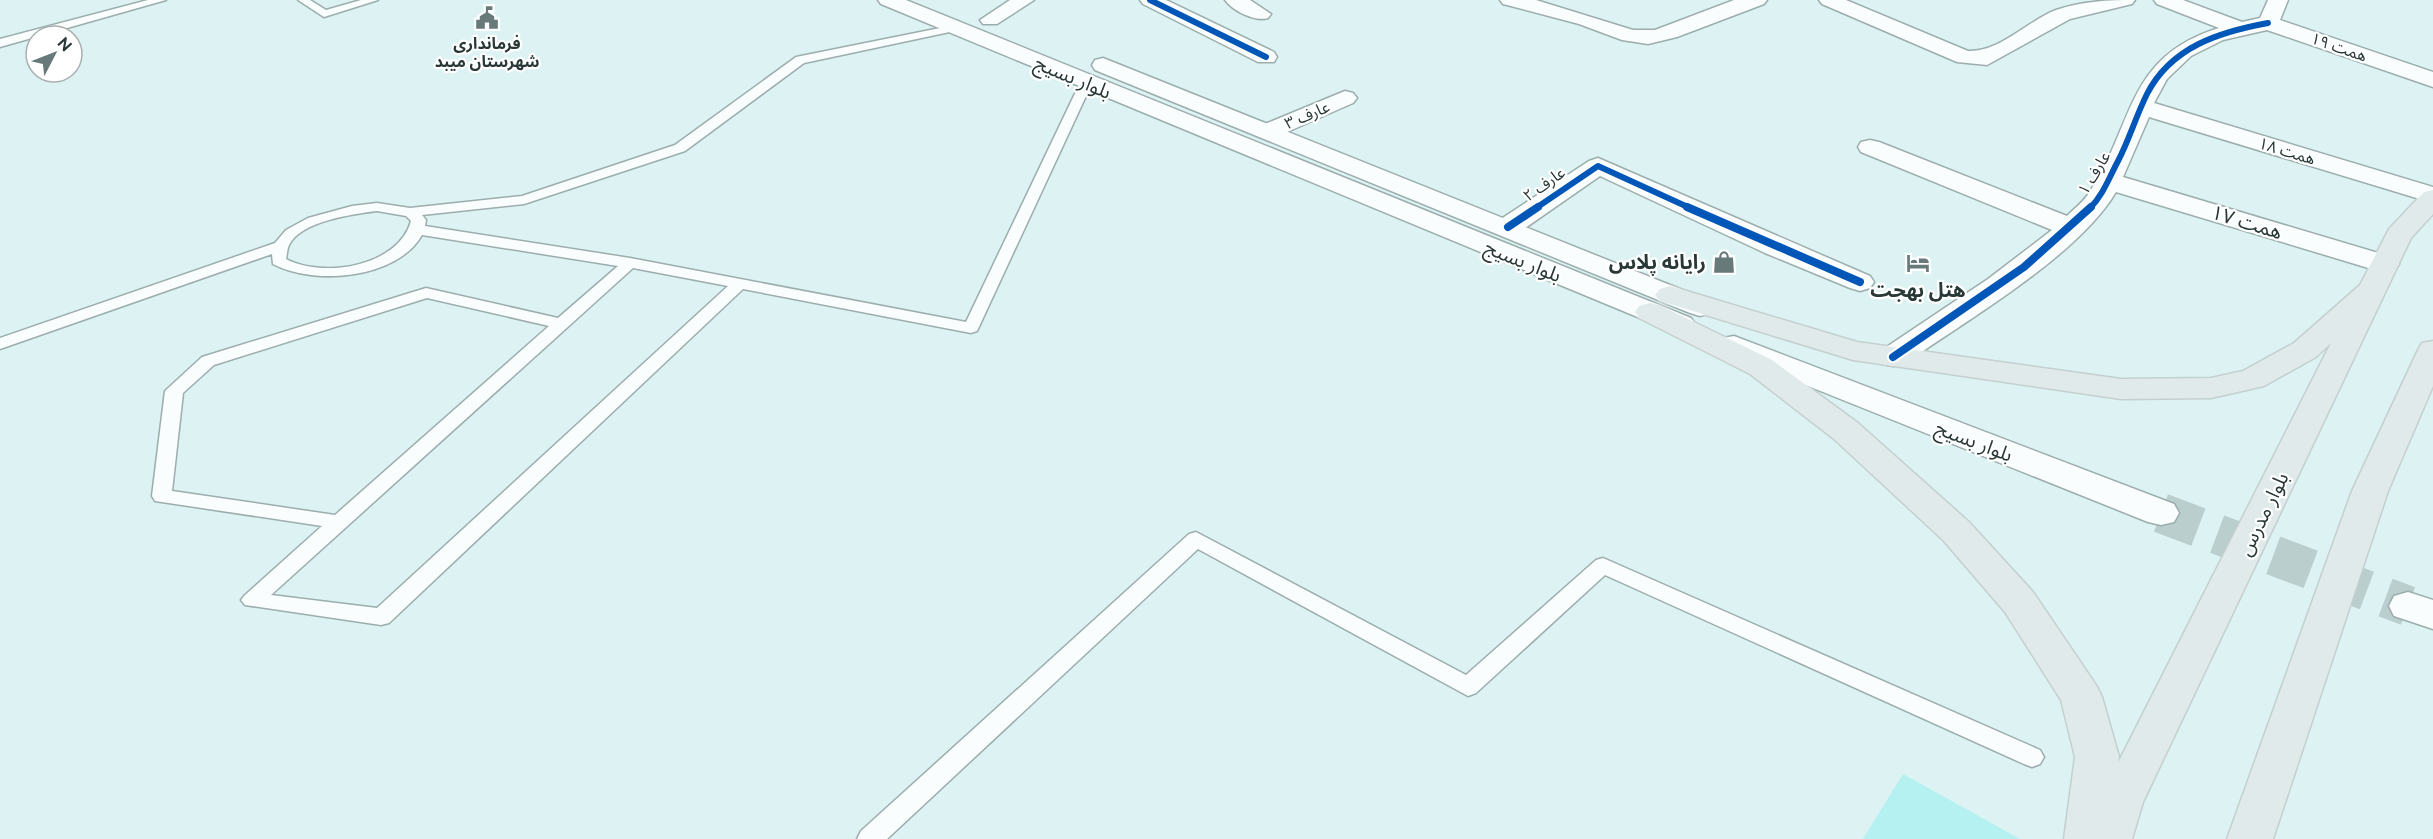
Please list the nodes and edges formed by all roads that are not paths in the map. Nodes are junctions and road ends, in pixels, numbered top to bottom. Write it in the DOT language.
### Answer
graph roads {
  1 [pos="161,0"];
  2 [pos="303,0"];
  3 [pos="373,0"];
  4 [pos="888,0"];
  5 [pos="940,0"];
  6 [pos="1024,0"];
  7 [pos="1150,0"];
  8 [pos="1235,0"];
  9 [pos="1510,0"];
  10 [pos="1758,0"];
  11 [pos="1829,0"];
  12 [pos="2125,0"];
  13 [pos="2164,0"];
  14 [pos="2273,11"];
  15 [pos="1261,14"];
  16 [pos="990,20"];
  17 [pos="955,28"];
  18 [pos="2238,28"];
  19 [pos="0,43"];
  20 [pos="1266,57"];
  21 [pos="2433,80"];
  22 [pos="1086,83"];
  23 [pos="1345,98"];
  24 [pos="2142,107"];
  25 [pos="1269,131"];
  26 [pos="1870,147"];
  27 [pos="1352,164"];
  28 [pos="1325,180"];
  29 [pos="2108,180"];
  30 [pos="2433,196"];
  31 [pos="410,212"];
  32 [pos="2070,227"];
  33 [pos="1508,228"];
  34 [pos="419,230"];
  35 [pos="281,246"];
  36 [pos="630,263"];
  37 [pos="2379,276"];
  38 [pos="1860,282"];
  39 [pos="740,284"];
  40 [pos="1660,303"];
  41 [pos="562,324"];
  42 [pos="0,344"];
  43 [pos="2433,350"];
  44 [pos="1893,357"];
  45 [pos="2169,505"];
  46 [pos="340,522"];
  47 [pos="2032,757"];
  48 [pos="870,839"];
  49 [pos="2087,839"];
  50 [pos="2109,839"];
  51 [pos="2250,839"];
  1 -- 19 [label="lane"];
  2 -- 3 [label="lane"];
  4 -- 17 [label="street, بلوار بسیج"];
  5 -- 16 [label="street, بلوار بسیج"];
  6 -- 16 [label="street"];
  7 -- 20 [label="street"];
  8 -- 15 [label="street"];
  9 -- 10 [label="street"];
  11 -- 12 [label="street"];
  13 -- 18 [label="street"];
  14 -- 18 [label="street, عارف ۱"];
  14 -- 21 [label="street, همت ۱۹"];
  16 -- 25 [label="street, بلوار بسیج"];
  17 -- 22 [label="street, بلوار بسیج"];
  17 -- 31 [label="lane"];
  18 -- 24 [label="street, عارف ۱"];
  22 -- 28 [label="street, بلوار بسیج"];
  22 -- 39 [label="lane"];
  23 -- 25 [label="street, عارف ۳"];
  24 -- 29 [label="street, عارف ۱"];
  24 -- 30 [label="street, همت ۱۸"];
  25 -- 27 [label="street, بلوار بسیج"];
  26 -- 32 [label="street"];
  27 -- 28 [label="street"];
  27 -- 33 [label="street, بلوار بسیج"];
  28 -- 40 [label="street, بلوار بسیج"];
  29 -- 32 [label="street, عارف ۱"];
  29 -- 37 [label="street, همت ۱۷"];
  30 -- 37 [label="main road, بلوار مدرس"];
  31 -- 34 [label="lane"];
  31 -- 35 [label="lane"];
  32 -- 44 [label="street, عارف ۱"];
  33 -- 38 [label="street, عارف ۲"];
  33 -- 40 [label="street, بلوار بسیج"];
  34 -- 35 [label="lane"];
  34 -- 36 [label="lane"];
  35 -- 42 [label="lane"];
  36 -- 39 [label="lane"];
  36 -- 41 [label="lane"];
  37 -- 44 [label="main road"];
  37 -- 50 [label="main road, بلوار مدرس"];
  39 -- 46 [label="lane"];
  40 -- 44 [label="main road"];
  40 -- 45 [label="street, بلوار بسیج"];
  40 -- 49 [label="main road"];
  41 -- 46 [label="lane"];
  41 -- 46 [label="lane"];
  43 -- 51 [label="main road"];
  47 -- 48 [label="lane"];
}
